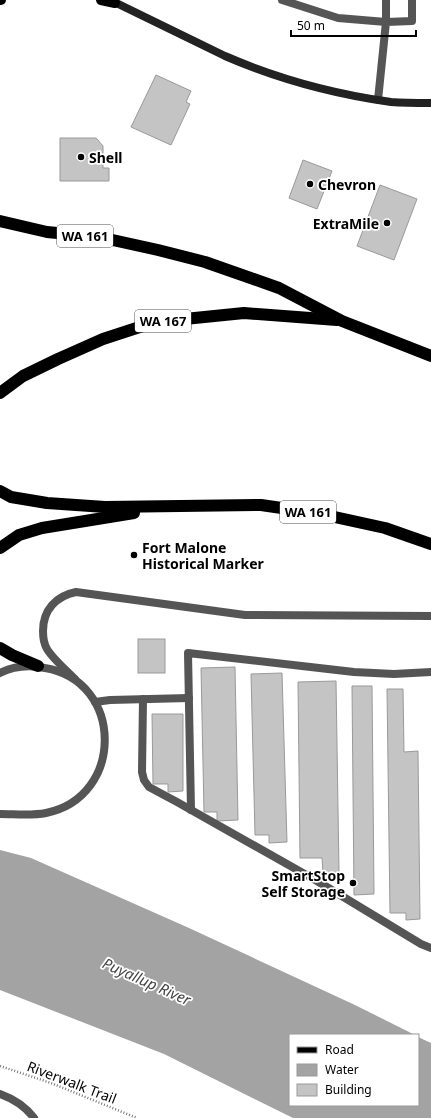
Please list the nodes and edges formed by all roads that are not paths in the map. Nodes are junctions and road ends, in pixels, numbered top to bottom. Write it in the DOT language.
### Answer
graph roads {
  1 [pos="101,0"];
  2 [pos="282,0"];
  3 [pos="386,0"];
  4 [pos="412,0"];
  5 [pos="112,1"];
  6 [pos="386,22"];
  7 [pos="378,100"];
  8 [pos="431,104"];
  9 [pos="0,221"];
  10 [pos="342,321"];
  11 [pos="431,356"];
  12 [pos="0,393"];
  13 [pos="0,491"];
  14 [pos="180,506"];
  15 [pos="431,544"];
  16 [pos="0,548"];
  17 [pos="431,616"];
  18 [pos="0,648"];
  19 [pos="38,666"];
  20 [pos="431,672"];
  21 [pos="0,673"];
  22 [pos="80,685"];
  23 [pos="189,698"];
  24 [pos="143,699"];
  25 [pos="95,702"];
  26 [pos="191,810"];
  27 [pos="0,814"];
  28 [pos="431,948"];
  29 [pos="0,1094"];
  30 [pos="34,1118"];
  1 -- 5 [label="main road"];
  2 -- 6 [label="street"];
  3 -- 6 [label="street"];
  4 -- 6 [label="street"];
  5 -- 7 [label="main road"];
  6 -- 7 [label="street"];
  7 -- 8 [label="main road"];
  9 -- 10 [label="highway, WA 161"];
  10 -- 11 [label="highway, WA 161"];
  10 -- 12 [label="highway, WA 167"];
  13 -- 14 [label="highway, WA 161"];
  14 -- 15 [label="highway, WA 161"];
  14 -- 16 [label="highway"];
  17 -- 22 [label="street"];
  18 -- 19 [label="highway"];
  19 -- 21 [label="street"];
  19 -- 22 [label="street"];
  20 -- 23 [label="street"];
  22 -- 25 [label="street"];
  23 -- 24 [label="street"];
  23 -- 26 [label="street"];
  24 -- 25 [label="street"];
  24 -- 26 [label="street"];
  25 -- 27 [label="street"];
  26 -- 28 [label="street"];
  29 -- 30 [label="street"];
}
